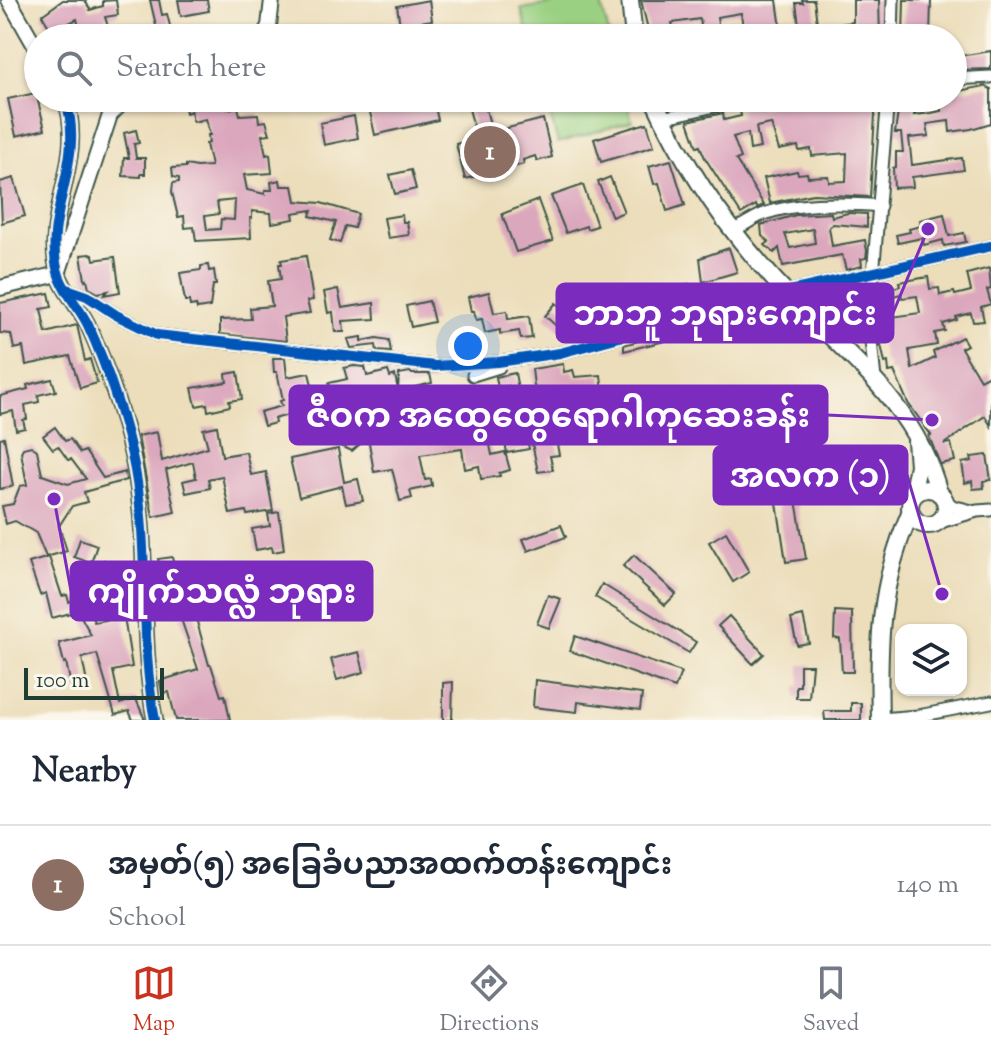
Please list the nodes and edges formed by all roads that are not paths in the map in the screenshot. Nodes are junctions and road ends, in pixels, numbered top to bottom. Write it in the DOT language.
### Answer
graph roads {
  1 [pos="9,0"];
  2 [pos="272,0"];
  3 [pos="630,0"];
  4 [pos="893,0"];
  5 [pos="269,24"];
  6 [pos="633,24"];
  7 [pos="892,24"];
  8 [pos="24,26"];
  9 [pos="991,77"];
  10 [pos="967,78"];
  11 [pos="70,112"];
  12 [pos="113,112"];
  13 [pos="659,112"];
  14 [pos="688,112"];
  15 [pos="887,112"];
  16 [pos="662,118"];
  17 [pos="880,206"];
  18 [pos="734,230"];
  19 [pos="991,246"];
  20 [pos="58,274"];
  21 [pos="873,274"];
  22 [pos="0,288"];
  23 [pos="67,289"];
  24 [pos="786,292"];
  25 [pos="532,358"];
  26 [pos="473,375"];
  27 [pos="875,379"];
  28 [pos="915,436"];
  29 [pos="941,495"];
  30 [pos="911,505"];
  31 [pos="991,510"];
  32 [pos="977,511"];
  33 [pos="934,524"];
  34 [pos="894,551"];
  35 [pos="991,702"];
  36 [pos="880,719"];
  37 [pos="155,720"];
  1 -- 8 [label="street"];
  2 -- 5 [label="street"];
  3 -- 6 [label="main road"];
  4 -- 7 [label="street"];
  9 -- 10 [label="street"];
  11 -- 20 [label="street"];
  12 -- 20 [label="street"];
  13 -- 16 [label="main road"];
  14 -- 16 [label="street"];
  15 -- 17 [label="street"];
  16 -- 18 [label="main road"];
  17 -- 18 [label="street"];
  17 -- 21 [label="street"];
  18 -- 24 [label="main road"];
  19 -- 21 [label="street"];
  20 -- 22 [label="street"];
  20 -- 23 [label="street"];
  21 -- 24 [label="street"];
  21 -- 27 [label="street"];
  23 -- 25 [label="street"];
  23 -- 37 [label="street"];
  24 -- 25 [label="street"];
  24 -- 27 [label="main road"];
  25 -- 26 [label="street"];
  27 -- 28 [label="main road"];
  28 -- 29 [label="main road"];
  28 -- 30 [label="main road"];
  29 -- 30 [label="main road"];
  29 -- 32 [label="street"];
  29 -- 33 [label="main road"];
  30 -- 33 [label="main road"];
  30 -- 34 [label="main road"];
  31 -- 32 [label="street"];
  32 -- 33 [label="street"];
  33 -- 34 [label="main road"];
  34 -- 36 [label="main road"];
  35 -- 36 [label="street"];
}
